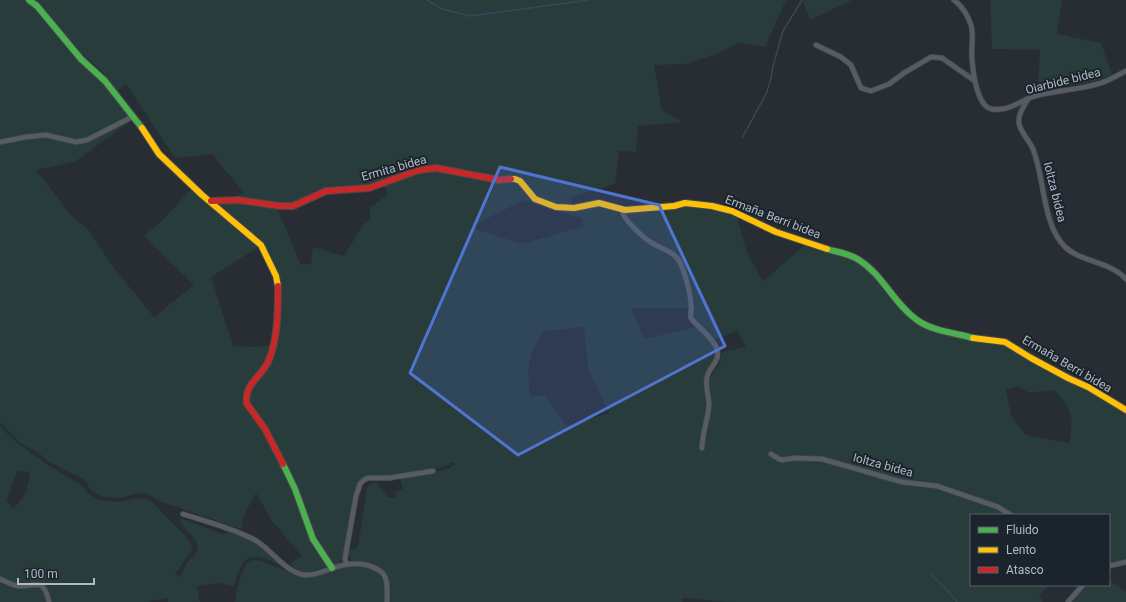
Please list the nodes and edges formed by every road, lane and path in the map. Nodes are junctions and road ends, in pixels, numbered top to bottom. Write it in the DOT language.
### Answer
graph roads {
  1 [pos="29,0"];
  2 [pos="954,0"];
  3 [pos="816,44"];
  4 [pos="1126,70"];
  5 [pos="975,81"];
  6 [pos="1028,99"];
  7 [pos="132,117"];
  8 [pos="0,142"];
  9 [pos="214,203"];
  10 [pos="622,210"];
  11 [pos="1126,280"];
  12 [pos="1126,410"];
  13 [pos="702,448"];
  14 [pos="771,454"];
  15 [pos="433,471"];
  16 [pos="184,514"];
  17 [pos="1010,514"];
  18 [pos="1126,562"];
  19 [pos="346,564"];
  20 [pos="1110,566"];
  21 [pos="332,568"];
  22 [pos="0,579"];
  23 [pos="1082,586"];
  24 [pos="49,602"];
  25 [pos="387,602"];
  26 [pos="1068,602"];
  1 -- 7 [label="street"];
  2 -- 5 [label="street, Oiarbide bidea"];
  3 -- 5 [label="street"];
  4 -- 6 [label="street, Oiarbide bidea"];
  5 -- 6 [label="street, Oiarbide bidea"];
  6 -- 11 [label="street, Ioltza bidea"];
  7 -- 8 [label="street"];
  7 -- 9 [label="street"];
  9 -- 10 [label="street, Ermita bidea"];
  9 -- 21 [label="street"];
  10 -- 12 [label="street, Ermaña Berri bidea"];
  10 -- 13 [label="street"];
  14 -- 17 [label="street, Ioltza bidea"];
  15 -- 19 [label="street"];
  16 -- 21 [label="street"];
  18 -- 20 [label="street"];
  19 -- 21 [label="street"];
  19 -- 25 [label="street"];
  22 -- 24 [label="street"];
  23 -- 26 [label="street"];
}
